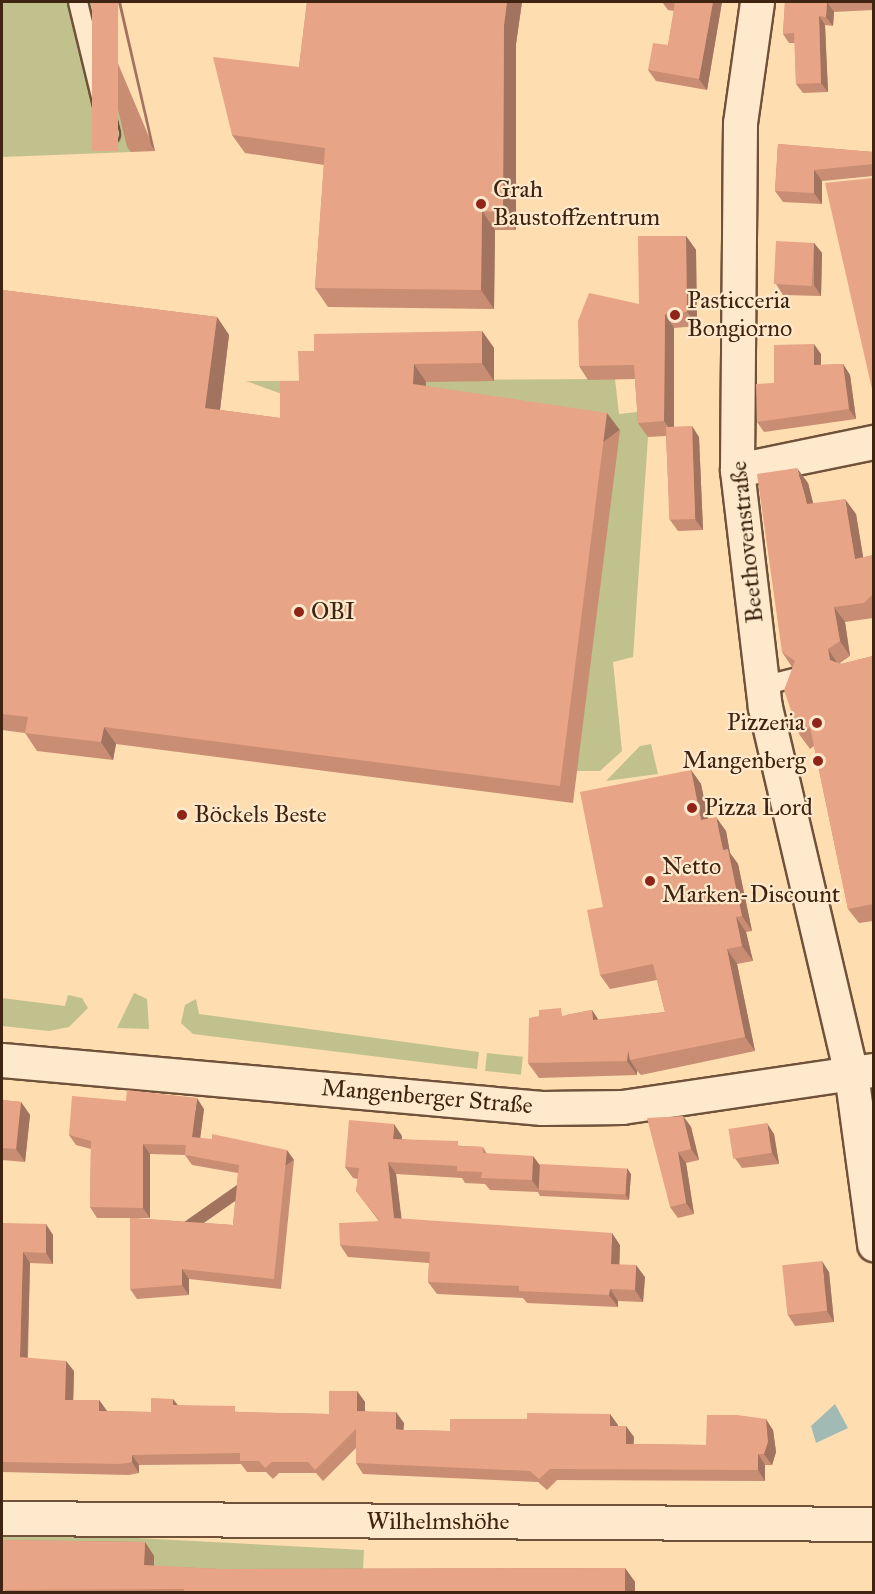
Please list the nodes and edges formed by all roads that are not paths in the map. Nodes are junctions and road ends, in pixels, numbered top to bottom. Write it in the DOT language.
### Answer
graph roads {
  1 [pos="78,2"];
  2 [pos="757,2"];
  3 [pos="110,134"];
  4 [pos="873,442"];
  5 [pos="737,470"];
  6 [pos="794,678"];
  7 [pos="762,686"];
  8 [pos="2,1060"];
  9 [pos="862,1071"];
  10 [pos="873,1244"];
  11 [pos="2,1518"];
  12 [pos="873,1524"];
  1 -- 3 [label="lane"];
  2 -- 5 [label="main road, Beethovenstraße"];
  4 -- 5 [label="main road"];
  5 -- 7 [label="main road, Beethovenstraße"];
  6 -- 7 [label="lane"];
  7 -- 9 [label="main road, Beethovenstraße"];
  8 -- 9 [label="main road, Mangenberger Straße"];
  9 -- 10 [label="main road, Beethovenstraße"];
  11 -- 12 [label="main road, Wilhelmshöhe"];
}
